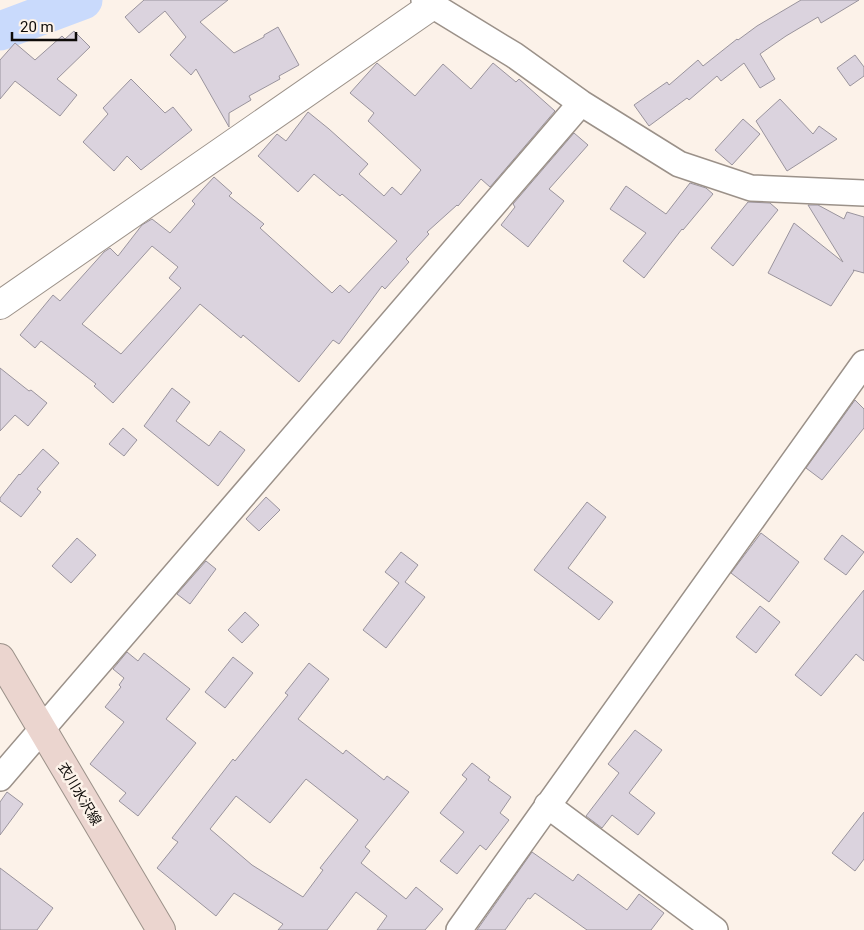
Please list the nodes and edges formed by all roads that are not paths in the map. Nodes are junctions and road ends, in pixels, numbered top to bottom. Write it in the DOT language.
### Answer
graph roads {
  1 [pos="433,2"];
  2 [pos="580,103"];
  3 [pos="864,193"];
  4 [pos="0,306"];
  5 [pos="864,362"];
  6 [pos="0,658"];
  7 [pos="42,730"];
  8 [pos="0,778"];
  9 [pos="548,805"];
  10 [pos="160,930"];
  11 [pos="460,930"];
  12 [pos="714,930"];
  1 -- 2 [label="street"];
  1 -- 4 [label="street"];
  2 -- 3 [label="street"];
  2 -- 7 [label="street"];
  5 -- 9 [label="street"];
  6 -- 7 [label="main road, 衣川水沢線"];
  7 -- 8 [label="street"];
  7 -- 10 [label="main road, 衣川水沢線"];
  9 -- 11 [label="street"];
  9 -- 12 [label="street"];
}
